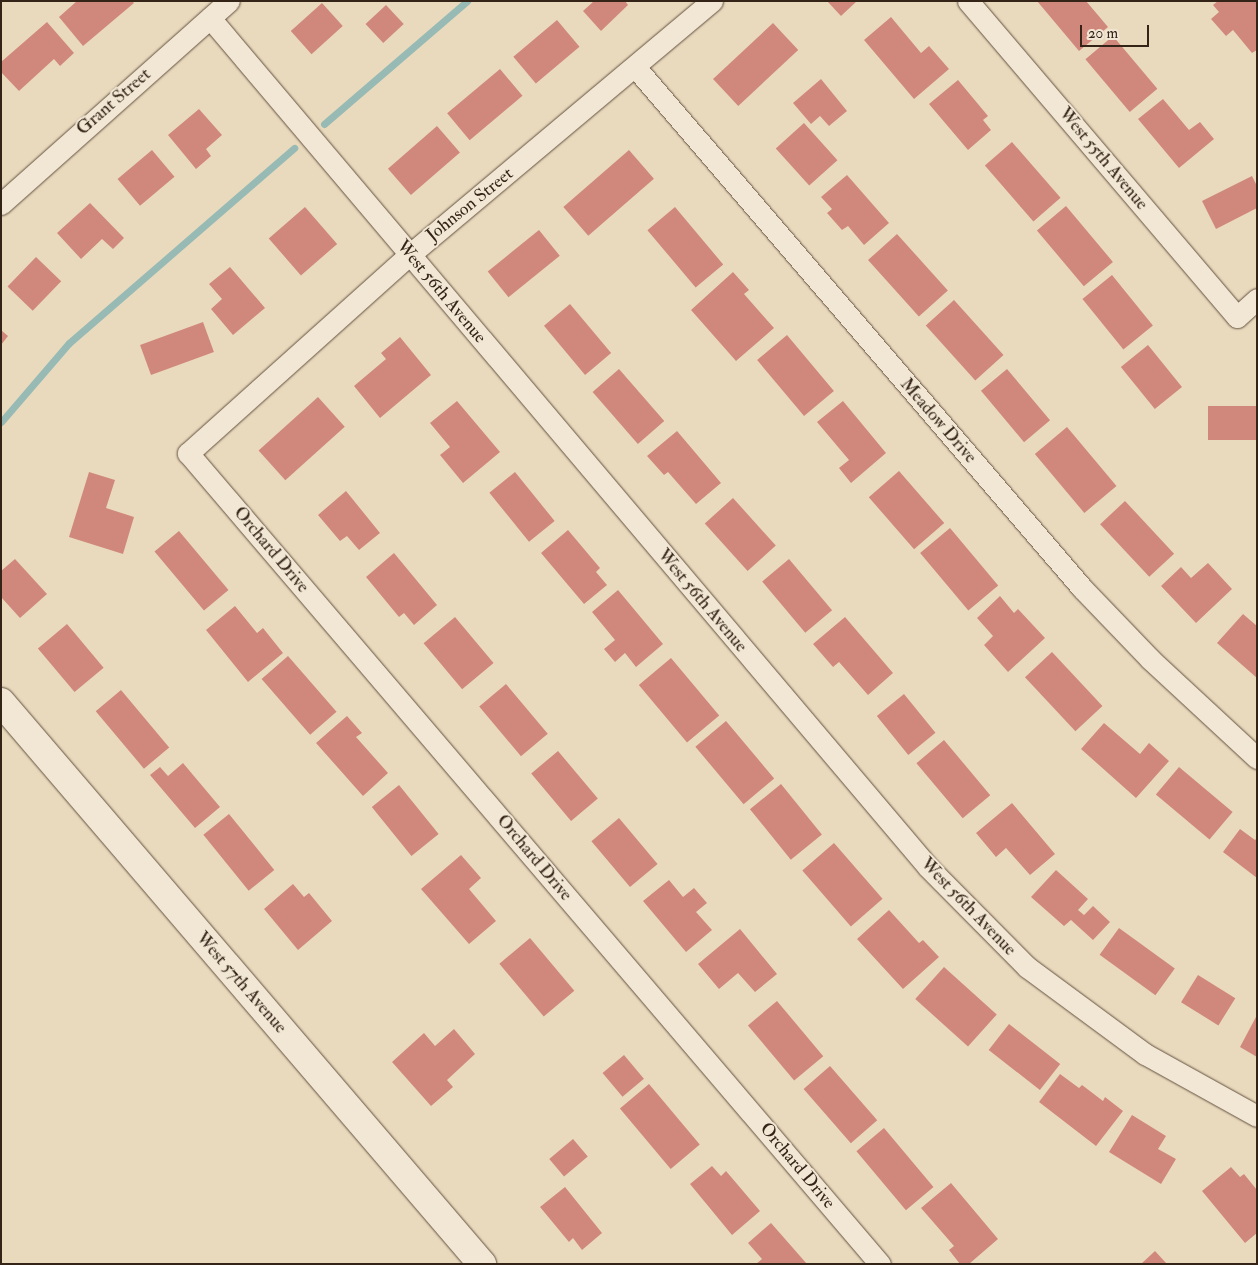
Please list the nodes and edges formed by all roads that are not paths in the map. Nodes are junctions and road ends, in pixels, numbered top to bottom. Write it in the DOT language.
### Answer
graph roads {
  1 [pos="229,1"];
  2 [pos="712,1"];
  3 [pos="968,1"];
  4 [pos="210,18"];
  5 [pos="636,68"];
  6 [pos="1,204"];
  7 [pos="409,255"];
  8 [pos="1257,299"];
  9 [pos="188,453"];
  10 [pos="1,702"];
  11 [pos="1257,758"];
  12 [pos="1257,1116"];
  13 [pos="482,1264"];
  14 [pos="880,1264"];
  1 -- 4 [label="street, Grant Street"];
  2 -- 5 [label="street, Johnson Street"];
  3 -- 8 [label="street, West 55th Avenue"];
  4 -- 6 [label="street, Grant Street"];
  4 -- 7 [label="street, West 56th Avenue"];
  5 -- 7 [label="street, Johnson Street"];
  5 -- 11 [label="street, Meadow Drive"];
  7 -- 9 [label="street, Johnson Street"];
  7 -- 12 [label="street, West 56th Avenue"];
  9 -- 14 [label="street, Orchard Drive"];
  10 -- 13 [label="street, West 57th Avenue"];
}
